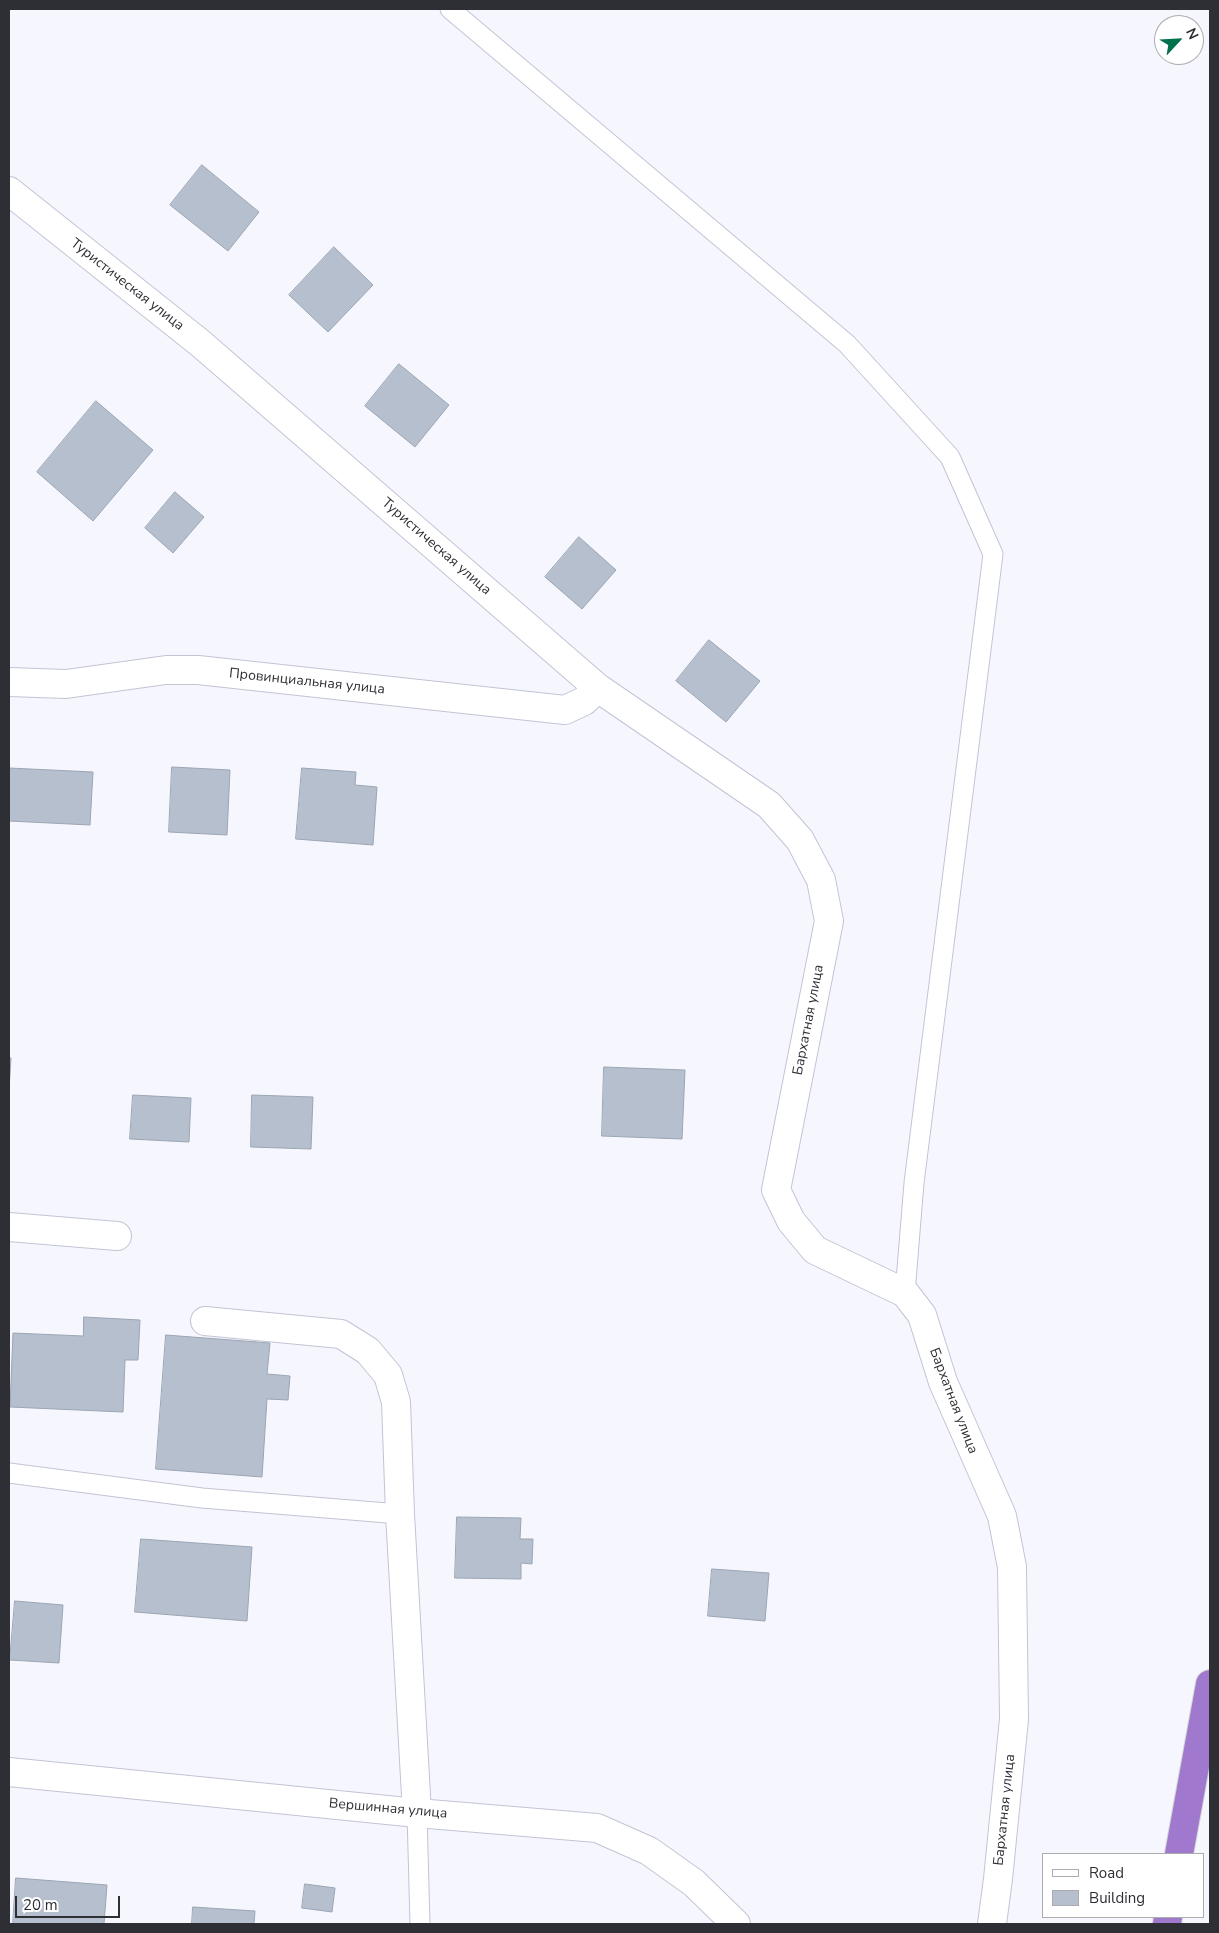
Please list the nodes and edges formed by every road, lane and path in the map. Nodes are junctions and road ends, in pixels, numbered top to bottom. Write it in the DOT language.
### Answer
graph roads {
  1 [pos="450,9"];
  2 [pos="9,191"];
  3 [pos="9,682"];
  4 [pos="598,688"];
  5 [pos="829,921"];
  6 [pos="9,1226"];
  7 [pos="117,1236"];
  8 [pos="905,1293"];
  9 [pos="205,1321"];
  10 [pos="9,1474"];
  11 [pos="400,1514"];
  12 [pos="1210,1684"];
  13 [pos="9,1772"];
  14 [pos="417,1813"];
  15 [pos="1179,1853"];
  16 [pos="420,1924"];
  17 [pos="736,1924"];
  18 [pos="992,1924"];
  1 -- 8 [label="lane"];
  2 -- 4 [label="street, Туристическая улица"];
  3 -- 4 [label="street, Провинциальная улица"];
  4 -- 5 [label="street, Туристическая улица"];
  5 -- 8 [label="street, Бархатная улица"];
  6 -- 7 [label="street"];
  8 -- 18 [label="street, Бархатная улица"];
  9 -- 11 [label="street"];
  10 -- 11 [label="lane"];
  11 -- 14 [label="street"];
  12 -- 15 [label="highway"];
  13 -- 14 [label="street, Вершинная улица"];
  14 -- 16 [label="lane"];
  14 -- 17 [label="street, Вершинная улица"];
}
